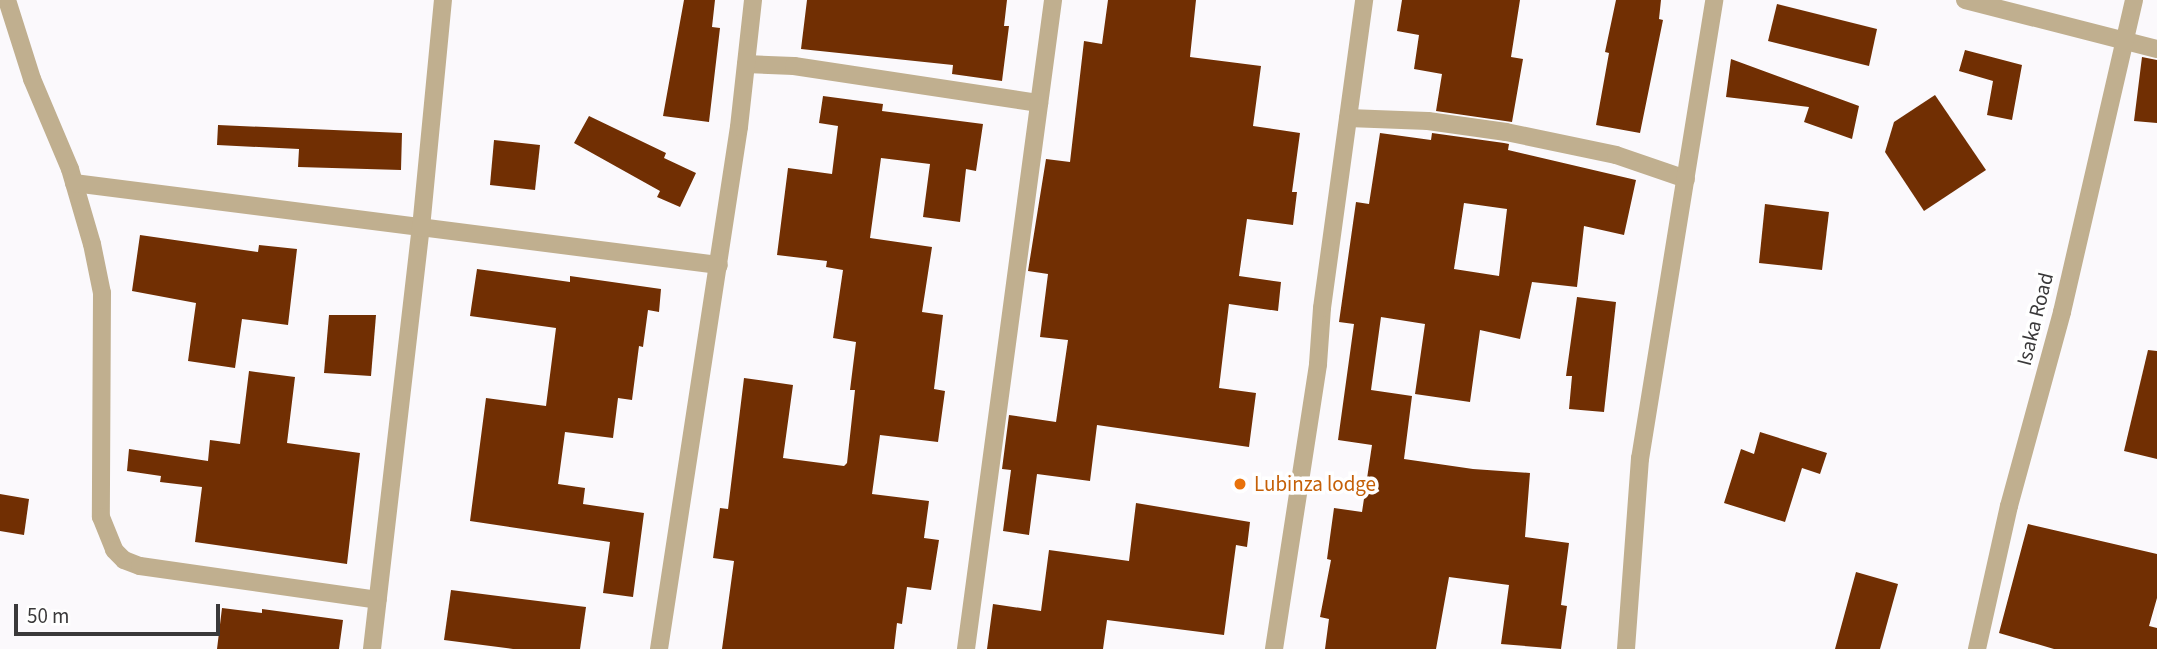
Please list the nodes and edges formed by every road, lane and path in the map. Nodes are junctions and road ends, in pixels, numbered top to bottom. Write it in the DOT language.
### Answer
graph roads {
  1 [pos="7,0"];
  2 [pos="443,0"];
  3 [pos="753,0"];
  4 [pos="1053,0"];
  5 [pos="1364,0"];
  6 [pos="1714,0"];
  7 [pos="1965,0"];
  8 [pos="2134,0"];
  9 [pos="2125,41"];
  10 [pos="2157,49"];
  11 [pos="746,64"];
  12 [pos="1039,103"];
  13 [pos="1348,118"];
  14 [pos="1686,179"];
  15 [pos="74,183"];
  16 [pos="421,229"];
  17 [pos="719,265"];
  18 [pos="378,600"];
  19 [pos="372,649"];
  20 [pos="659,649"];
  21 [pos="966,649"];
  22 [pos="1274,649"];
  23 [pos="1626,649"];
  24 [pos="1977,649"];
  1 -- 15 [label="street"];
  2 -- 16 [label="street"];
  3 -- 11 [label="street"];
  4 -- 12 [label="street"];
  5 -- 13 [label="street"];
  6 -- 14 [label="street"];
  7 -- 9 [label="street"];
  8 -- 9 [label="street, Isaka Road"];
  9 -- 10 [label="street"];
  9 -- 24 [label="street, Isaka Road"];
  11 -- 12 [label="street"];
  11 -- 17 [label="street"];
  12 -- 21 [label="street"];
  13 -- 14 [label="street"];
  13 -- 22 [label="street"];
  14 -- 23 [label="street"];
  15 -- 16 [label="street"];
  15 -- 18 [label="street"];
  16 -- 17 [label="street"];
  16 -- 18 [label="street"];
  17 -- 20 [label="street"];
  18 -- 19 [label="street"];
}
